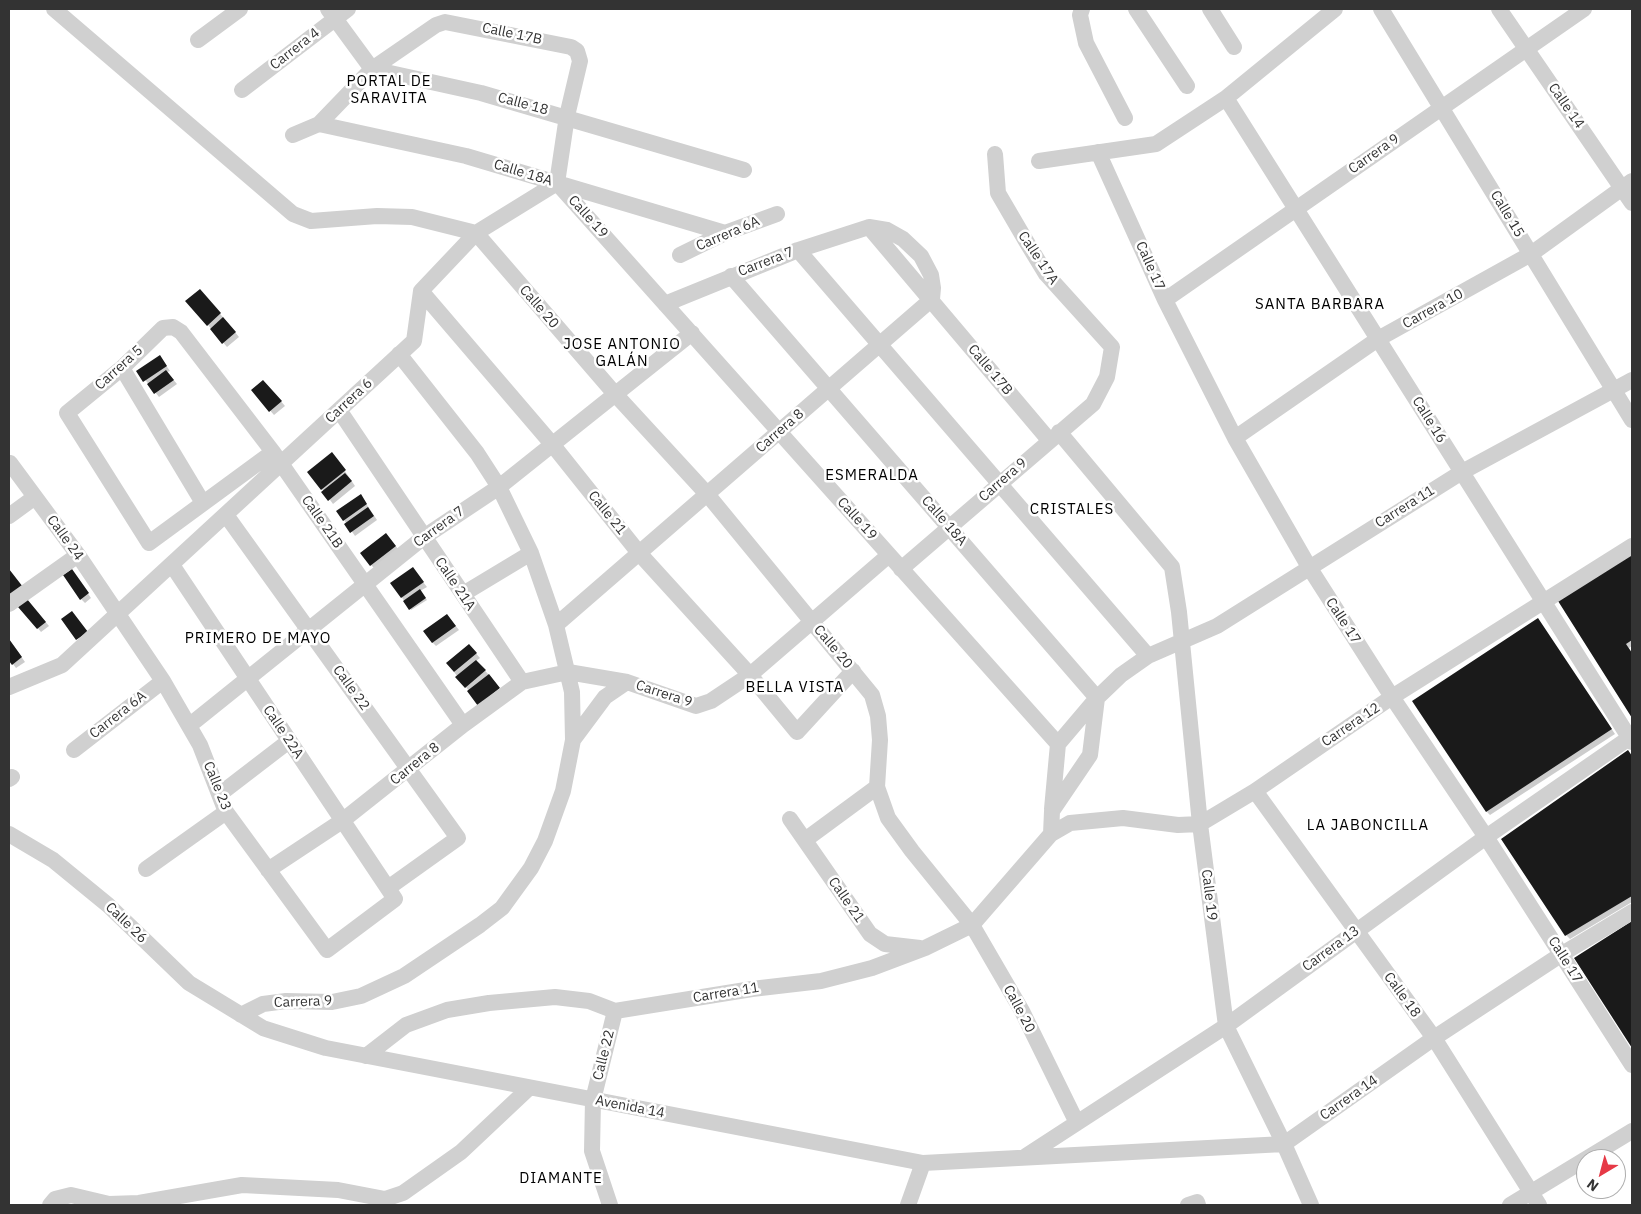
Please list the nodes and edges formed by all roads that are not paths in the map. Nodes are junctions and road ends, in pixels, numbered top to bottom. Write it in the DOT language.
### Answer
graph roads {
  1 [pos="240,9"];
  2 [pos="1082,9"];
  3 [pos="1136,9"];
  4 [pos="1210,9"];
  5 [pos="1335,9"];
  6 [pos="1381,9"];
  7 [pos="1499,9"];
  8 [pos="1584,9"];
  9 [pos="64,12"];
  10 [pos="337,12"];
  11 [pos="198,40"];
  12 [pos="1234,47"];
  13 [pos="1526,49"];
  14 [pos="372,69"];
  15 [pos="1187,86"];
  16 [pos="242,90"];
  17 [pos="1226,98"];
  18 [pos="1441,108"];
  19 [pos="567,116"];
  20 [pos="1125,118"];
  21 [pos="319,124"];
  22 [pos="293,135"];
  23 [pos="1098,152"];
  24 [pos="994,154"];
  25 [pos="1039,161"];
  26 [pos="744,170"];
  27 [pos="557,183"];
  28 [pos="1628,185"];
  29 [pos="1632,203"];
  30 [pos="1296,209"];
  31 [pos="776,214"];
  32 [pos="725,232"];
  33 [pos="476,233"];
  34 [pos="798,250"];
  35 [pos="1531,254"];
  36 [pos="680,255"];
  37 [pos="731,276"];
  38 [pos="421,291"];
  39 [pos="932,299"];
  40 [pos="1165,300"];
  41 [pos="665,304"];
  42 [pos="173,327"];
  43 [pos="692,334"];
  44 [pos="1378,339"];
  45 [pos="880,345"];
  46 [pos="1112,347"];
  47 [pos="400,354"];
  48 [pos="122,368"];
  49 [pos="1632,380"];
  50 [pos="829,388"];
  51 [pos="1614,391"];
  52 [pos="615,394"];
  53 [pos="338,410"];
  54 [pos="1632,420"];
  55 [pos="779,432"];
  56 [pos="1054,436"];
  57 [pos="1235,438"];
  58 [pos="552,444"];
  59 [pos="277,458"];
  60 [pos="10,463"];
  61 [pos="1462,472"];
  62 [pos="1000,484"];
  63 [pos="499,487"];
  64 [pos="707,494"];
  65 [pos="35,497"];
  66 [pos="203,503"];
  67 [pos="226,515"];
  68 [pos="9,516"];
  69 [pos="949,527"];
  70 [pos="424,537"];
  71 [pos="1632,546"];
  72 [pos="531,553"];
  73 [pos="639,553"];
  74 [pos="78,555"];
  75 [pos="889,555"];
  76 [pos="172,565"];
  77 [pos="1172,566"];
  78 [pos="1309,567"];
  79 [pos="901,568"];
  80 [pos="366,585"];
  81 [pos="462,594"];
  82 [pos="1543,601"];
  83 [pos="9,604"];
  84 [pos="118,616"];
  85 [pos="812,622"];
  86 [pos="556,625"];
  87 [pos="309,630"];
  88 [pos="1182,640"];
  89 [pos="1148,656"];
  90 [pos="853,671"];
  91 [pos="568,672"];
  92 [pos="750,675"];
  93 [pos="248,679"];
  94 [pos="163,681"];
  95 [pos="522,682"];
  96 [pos="627,682"];
  97 [pos="9,687"];
  98 [pos="1097,698"];
  99 [pos="1392,698"];
  100 [pos="463,724"];
  101 [pos="190,725"];
  102 [pos="1631,738"];
  103 [pos="573,740"];
  104 [pos="290,741"];
  105 [pos="1058,744"];
  106 [pos="74,750"];
  107 [pos="409,769"];
  108 [pos="877,787"];
  109 [pos="1256,791"];
  110 [pos="220,794"];
  111 [pos="226,812"];
  112 [pos="1052,812"];
  113 [pos="790,819"];
  114 [pos="342,821"];
  115 [pos="1200,824"];
  116 [pos="9,834"];
  117 [pos="1052,834"];
  118 [pos="1486,837"];
  119 [pos="805,840"];
  120 [pos="146,869"];
  121 [pos="268,870"];
  122 [pos="391,894"];
  123 [pos="1632,912"];
  124 [pos="972,925"];
  125 [pos="1356,931"];
  126 [pos="925,948"];
  127 [pos="1562,954"];
  128 [pos="615,1011"];
  129 [pos="241,1015"];
  130 [pos="1226,1026"];
  131 [pos="1434,1038"];
  132 [pos="366,1056"];
  133 [pos="1632,1066"];
  134 [pos="529,1088"];
  135 [pos="592,1100"];
  136 [pos="1077,1123"];
  137 [pos="1632,1131"];
  138 [pos="1284,1144"];
  139 [pos="1026,1156"];
  140 [pos="924,1163"];
  141 [pos="1535,1199"];
  142 [pos="50,1205"];
  143 [pos="610,1205"];
  144 [pos="908,1205"];
  145 [pos="1188,1205"];
  146 [pos="1198,1205"];
  147 [pos="1311,1205"];
  148 [pos="1510,1205"];
  1 -- 11 [label="street"];
  2 -- 20 [label="street"];
  3 -- 15 [label="street"];
  4 -- 12 [label="street"];
  5 -- 17 [label="street"];
  6 -- 18 [label="street, Calle 15"];
  7 -- 13 [label="street, Calle 14"];
  8 -- 13 [label="street, Carrera 9"];
  9 -- 33 [label="street"];
  10 -- 14 [label="street"];
  10 -- 16 [label="street, Carrera 4"];
  13 -- 18 [label="street, Carrera 9"];
  13 -- 28 [label="street, Calle 14"];
  14 -- 19 [label="street, Calle 18"];
  14 -- 19 [label="street, Calle 17B"];
  14 -- 21 [label="street"];
  17 -- 23 [label="street"];
  17 -- 30 [label="street, Calle 16"];
  18 -- 30 [label="street, Carrera 9"];
  18 -- 35 [label="street, Calle 15"];
  19 -- 26 [label="street, Calle 18"];
  19 -- 27 [label="street"];
  21 -- 22 [label="street"];
  21 -- 27 [label="street, Calle 18A"];
  23 -- 25 [label="street"];
  23 -- 40 [label="street, Calle 17"];
  24 -- 46 [label="street, Calle 17A"];
  27 -- 32 [label="street, Calle 18A"];
  27 -- 33 [label="street"];
  27 -- 41 [label="street, Calle 19"];
  28 -- 29 [label="street, Calle 14"];
  28 -- 35 [label="street, Carrera 10"];
  30 -- 40 [label="street, Carrera 9"];
  30 -- 44 [label="street, Calle 16"];
  31 -- 32 [label="street, Carrera 6A"];
  32 -- 36 [label="street, Carrera 6A"];
  33 -- 38 [label="street"];
  33 -- 52 [label="street, Calle 20"];
  34 -- 37 [label="street, Carrera 7"];
  34 -- 39 [label="street, Carrera 7"];
  34 -- 45 [label="street"];
  35 -- 44 [label="street, Carrera 10"];
  35 -- 51 [label="street, Calle 15"];
  37 -- 41 [label="street, Carrera 7"];
  37 -- 50 [label="street, Calle 18A"];
  38 -- 47 [label="street, Carrera 6"];
  38 -- 58 [label="street, Calle 21"];
  39 -- 45 [label="street, Carrera 8"];
  39 -- 56 [label="street, Calle 17B"];
  40 -- 57 [label="street, Calle 17"];
  41 -- 43 [label="street, Calle 19"];
  42 -- 48 [label="street, Carrera 5"];
  42 -- 59 [label="street, Calle 21B"];
  43 -- 52 [label="street, Carrera 7"];
  43 -- 55 [label="street, Calle 19"];
  44 -- 57 [label="street, Carrera 10"];
  44 -- 61 [label="street, Calle 16"];
  45 -- 50 [label="street, Carrera 8"];
  45 -- 62 [label="street"];
  46 -- 56 [label="street, Carrera 9"];
  47 -- 53 [label="street, Carrera 6"];
  47 -- 63 [label="street"];
  48 -- 66 [label="street"];
  48 -- 66 [label="street, Carrera 5"];
  49 -- 51 [label="street, Carrera 11"];
  50 -- 55 [label="street, Carrera 8"];
  50 -- 69 [label="street, Calle 18A"];
  51 -- 54 [label="street, Calle 15"];
  51 -- 61 [label="street, Carrera 11"];
  52 -- 58 [label="street, Carrera 7"];
  52 -- 64 [label="street, Calle 20"];
  53 -- 59 [label="street, Carrera 6"];
  53 -- 70 [label="street, Calle 21A"];
  55 -- 64 [label="street, Carrera 8"];
  55 -- 75 [label="street, Calle 19"];
  56 -- 62 [label="street, Carrera 9"];
  56 -- 77 [label="street, Calle 17B"];
  57 -- 78 [label="street, Calle 17"];
  58 -- 63 [label="street, Carrera 7"];
  58 -- 73 [label="street, Calle 21"];
  59 -- 66 [label="street"];
  59 -- 67 [label="street, Carrera 6"];
  59 -- 80 [label="street, Calle 21B"];
  60 -- 65 [label="street, Calle 24"];
  61 -- 78 [label="street, Carrera 11"];
  61 -- 82 [label="street, Calle 16"];
  62 -- 69 [label="street, Carrera 9"];
  62 -- 89 [label="street"];
  63 -- 70 [label="street, Carrera 7"];
  63 -- 72 [label="street"];
  64 -- 73 [label="street, Carrera 8"];
  64 -- 85 [label="street, Calle 20"];
  65 -- 68 [label="street"];
  65 -- 74 [label="street, Calle 24"];
  67 -- 76 [label="street, Carrera 6"];
  67 -- 87 [label="street, Calle 22"];
  69 -- 79 [label="street, Carrera 9"];
  69 -- 98 [label="street, Calle 18A"];
  70 -- 80 [label="street, Carrera 7"];
  70 -- 81 [label="street, Calle 21A"];
  71 -- 82 [label="street, Carrera 12"];
  72 -- 81 [label="street"];
  72 -- 86 [label="street"];
  73 -- 86 [label="street, Carrera 8"];
  73 -- 92 [label="street, Calle 21"];
  74 -- 83 [label="street"];
  74 -- 84 [label="street, Calle 24"];
  75 -- 79 [label="street, Calle 19"];
  75 -- 85 [label="street, Carrera 9"];
  76 -- 84 [label="street, Carrera 6"];
  76 -- 93 [label="street, Calle 22A"];
  77 -- 88 [label="street, Calle 19"];
  78 -- 88 [label="street, Carrera 11"];
  78 -- 99 [label="street, Calle 17"];
  79 -- 105 [label="street, Calle 19"];
  80 -- 87 [label="street, Carrera 7"];
  80 -- 100 [label="street, Calle 21B"];
  81 -- 95 [label="street, Calle 21A"];
  82 -- 99 [label="street, Carrera 12"];
  82 -- 102 [label="street, Calle 16"];
  84 -- 94 [label="street, Calle 23"];
  84 -- 97 [label="street, Carrera 6"];
  85 -- 90 [label="street, Calle 20"];
  85 -- 92 [label="street, Carrera 9"];
  86 -- 91 [label="street"];
  87 -- 93 [label="street, Carrera 7"];
  87 -- 107 [label="street, Calle 22"];
  88 -- 89 [label="street, Carrera 11"];
  88 -- 115 [label="street, Calle 19"];
  89 -- 98 [label="street, Carrera 11"];
  90 -- 92 [label="street, Calle 21"];
  90 -- 108 [label="street, Calle 20"];
  91 -- 95 [label="street, Carrera 8"];
  91 -- 96 [label="street, Carrera 9"];
  91 -- 103 [label="street, Carrera 9"];
  92 -- 96 [label="street, Carrera 9"];
  93 -- 101 [label="street, Carrera 7"];
  93 -- 104 [label="street, Calle 22A"];
  94 -- 101 [label="street, Calle 23"];
  94 -- 106 [label="street, Carrera 6A"];
  95 -- 100 [label="street, Carrera 8"];
  96 -- 103 [label="street"];
  98 -- 105 [label="street"];
  98 -- 112 [label="street"];
  99 -- 109 [label="street, Carrera 12"];
  99 -- 118 [label="street, Calle 17"];
  100 -- 107 [label="street, Carrera 8"];
  101 -- 110 [label="street, Calle 23"];
  102 -- 118 [label="street, Carrera 13"];
  103 -- 129 [label="street, Carrera 9"];
  104 -- 110 [label="street"];
  104 -- 114 [label="street, Calle 22A"];
  105 -- 112 [label="street"];
  107 -- 114 [label="street, Carrera 8"];
  107 -- 122 [label="street, Calle 22"];
  108 -- 119 [label="street"];
  108 -- 124 [label="street, Calle 20"];
  109 -- 115 [label="street, Carrera 12"];
  109 -- 125 [label="street, Calle 18"];
  110 -- 111 [label="street, Calle 23"];
  111 -- 120 [label="street"];
  111 -- 121 [label="street, Calle 23"];
  112 -- 117 [label="street"];
  113 -- 119 [label="street, Calle 21"];
  114 -- 121 [label="street, Carrera 8"];
  114 -- 122 [label="street, Calle 22A"];
  115 -- 117 [label="street, Carrera 12"];
  115 -- 130 [label="street, Calle 19"];
  116 -- 129 [label="street, Calle 26"];
  117 -- 124 [label="street, Carrera 11"];
  118 -- 125 [label="street, Carrera 13"];
  118 -- 127 [label="street, Calle 17"];
  119 -- 126 [label="street, Calle 21"];
  121 -- 122 [label="street, Calle 23"];
  123 -- 127 [label="street, Carrera 14"];
  124 -- 126 [label="street, Carrera 11"];
  124 -- 136 [label="street, Calle 20"];
  125 -- 130 [label="street, Carrera 13"];
  125 -- 131 [label="street, Calle 18"];
  126 -- 128 [label="street, Carrera 11"];
  127 -- 131 [label="street, Carrera 14"];
  127 -- 133 [label="street, Calle 17"];
  128 -- 132 [label="street"];
  128 -- 135 [label="street, Calle 22"];
  129 -- 132 [label="street, Avenida 14"];
  130 -- 136 [label="street, Carrera 13"];
  130 -- 138 [label="street, Calle 19"];
  131 -- 138 [label="street, Carrera 14"];
  131 -- 141 [label="street, Calle 18"];
  132 -- 134 [label="street, Avenida 14"];
  134 -- 135 [label="street, Avenida 14"];
  134 -- 142 [label="street"];
  135 -- 140 [label="street, Avenida 14"];
  135 -- 143 [label="street, Calle 22"];
  136 -- 139 [label="street, Carrera 13"];
  137 -- 141 [label="street"];
  138 -- 139 [label="street"];
  138 -- 147 [label="street, Calle 19"];
  139 -- 140 [label="street, Avenida 14"];
  140 -- 144 [label="street"];
  141 -- 148 [label="street"];
  145 -- 146 [label="street"];
}
